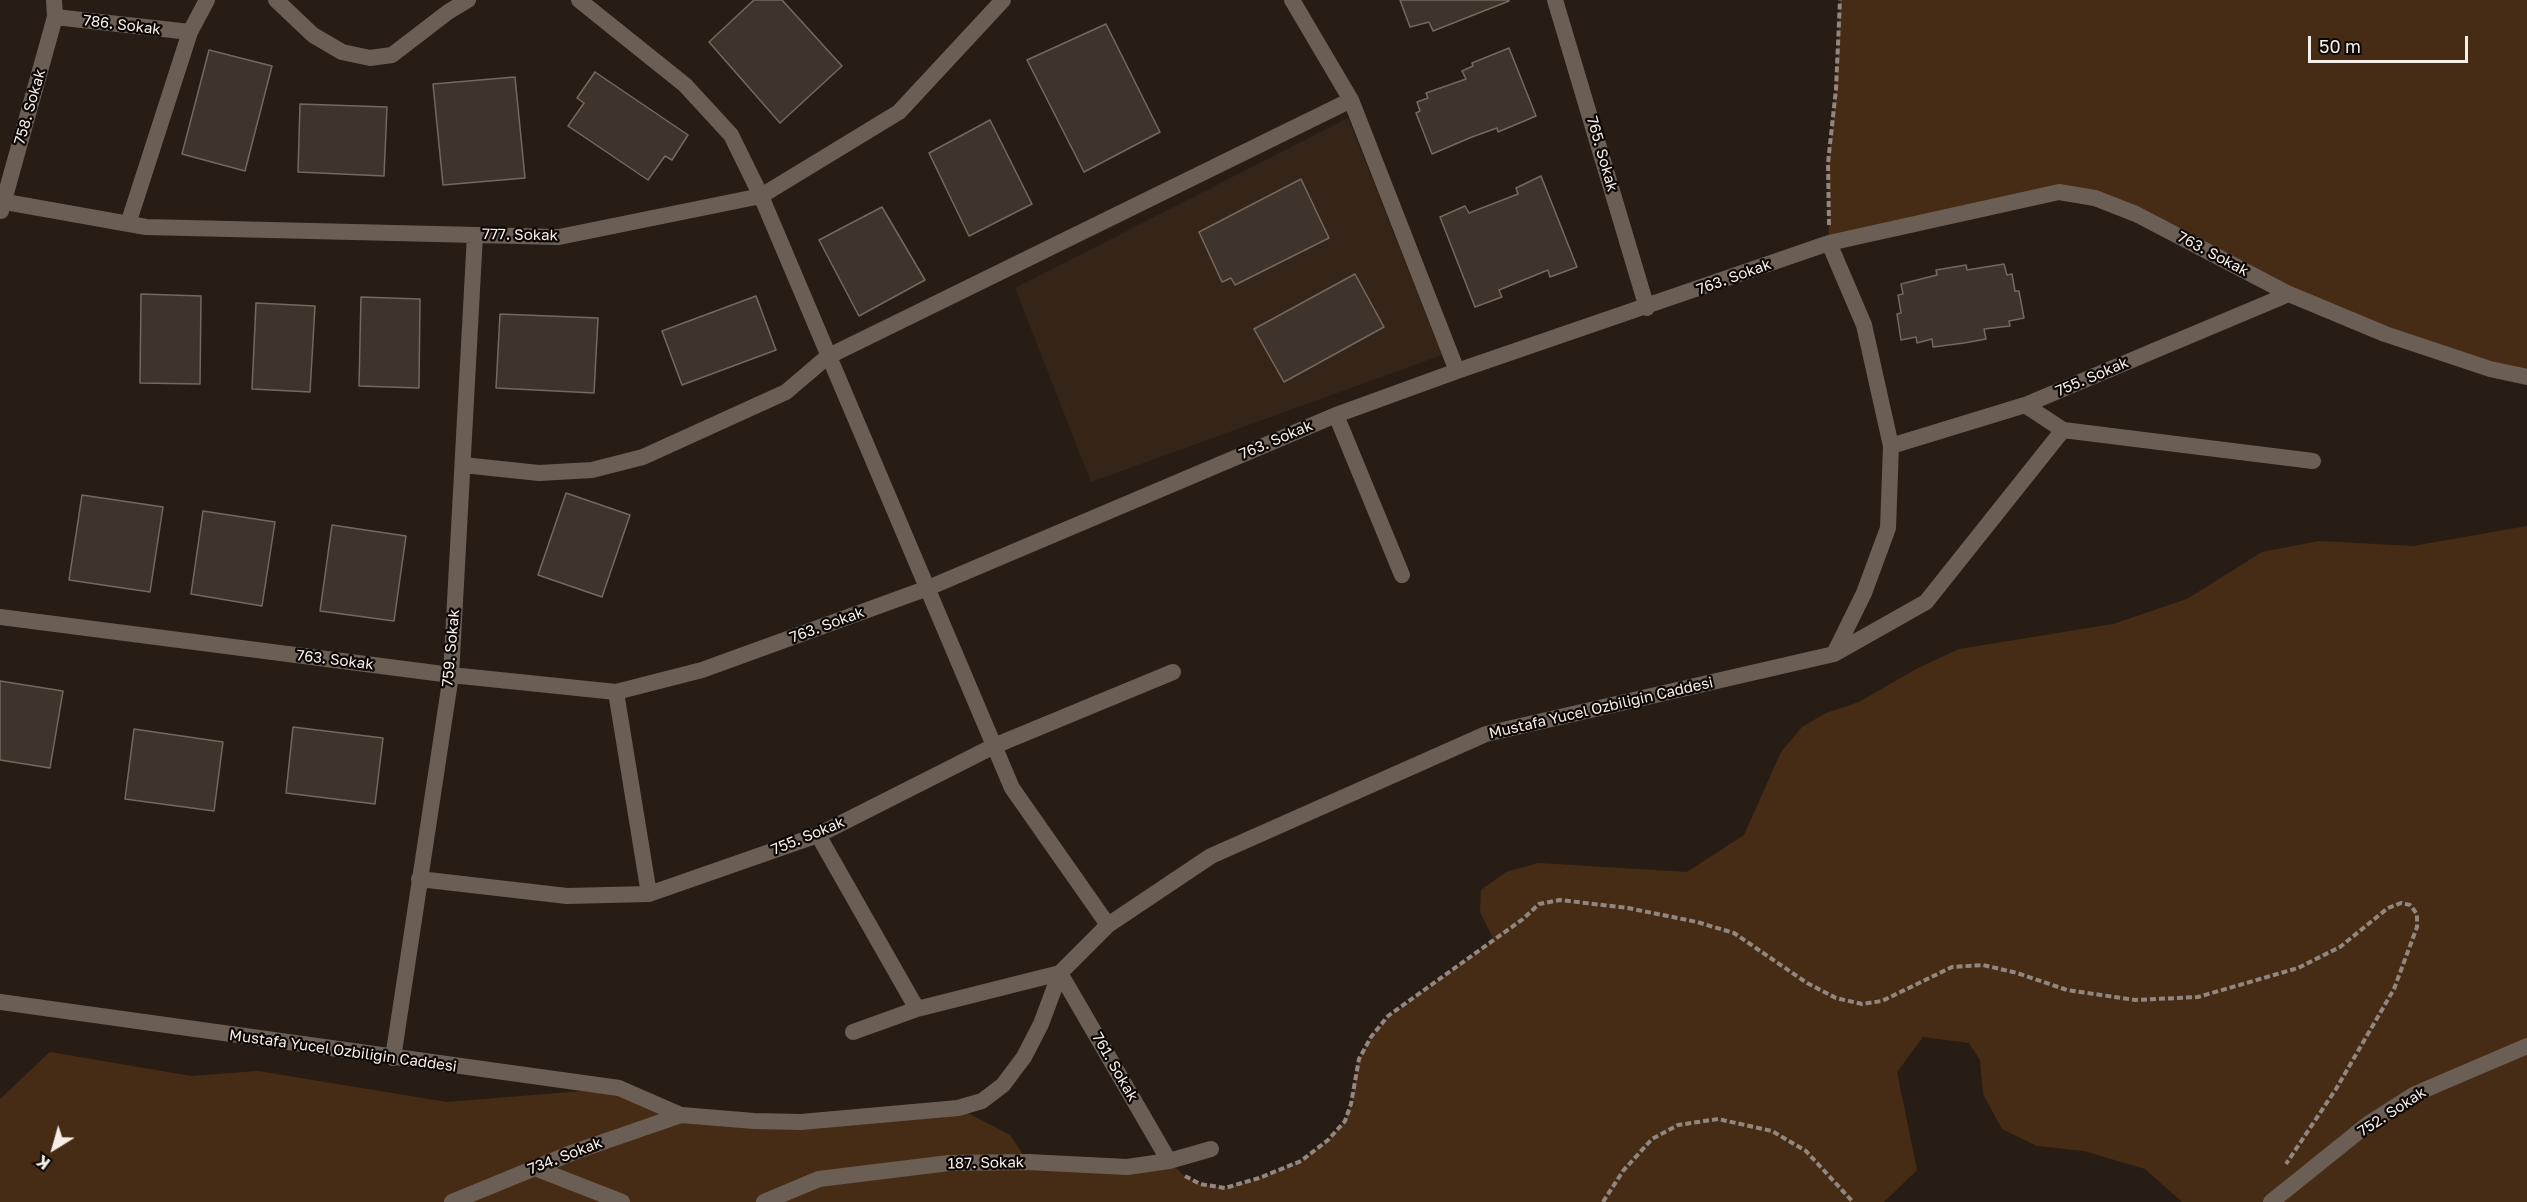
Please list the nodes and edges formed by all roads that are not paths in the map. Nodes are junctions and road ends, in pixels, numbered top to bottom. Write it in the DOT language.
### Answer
graph roads {
  1 [pos="207,0"];
  2 [pos="276,0"];
  3 [pos="468,0"];
  4 [pos="579,0"];
  5 [pos="1002,0"];
  6 [pos="1292,0"];
  7 [pos="1555,0"];
  8 [pos="55,8"];
  9 [pos="189,32"];
  10 [pos="1351,100"];
  11 [pos="761,196"];
  12 [pos="1,205"];
  13 [pos="128,224"];
  14 [pos="475,235"];
  15 [pos="1829,243"];
  16 [pos="2289,294"];
  17 [pos="1647,308"];
  18 [pos="827,357"];
  19 [pos="1457,371"];
  20 [pos="2527,377"];
  21 [pos="2025,405"];
  22 [pos="1336,415"];
  23 [pos="2063,430"];
  24 [pos="1891,446"];
  25 [pos="2313,461"];
  26 [pos="463,465"];
  27 [pos="1402,575"];
  28 [pos="928,588"];
  29 [pos="0,617"];
  30 [pos="1834,654"];
  31 [pos="1173,672"];
  32 [pos="451,675"];
  33 [pos="616,692"];
  34 [pos="994,746"];
  35 [pos="818,836"];
  36 [pos="419,879"];
  37 [pos="649,894"];
  38 [pos="1108,925"];
  39 [pos="1060,973"];
  40 [pos="0,1002"];
  41 [pos="917,1009"];
  42 [pos="853,1032"];
  43 [pos="2527,1046"];
  44 [pos="393,1058"];
  45 [pos="681,1115"];
  46 [pos="1211,1149"];
  47 [pos="1169,1161"];
  48 [pos="535,1168"];
  49 [pos="452,1202"];
  50 [pos="622,1202"];
  51 [pos="764,1202"];
  52 [pos="2271,1202"];
  1 -- 9 [label="street"];
  2 -- 3 [label="street"];
  4 -- 11 [label="street"];
  5 -- 11 [label="street, 777. Sokak"];
  6 -- 10 [label="street"];
  7 -- 17 [label="street, 765. Sokak"];
  8 -- 9 [label="street, 786. Sokak"];
  8 -- 12 [label="street, 758. Sokak"];
  9 -- 13 [label="street"];
  10 -- 18 [label="street"];
  10 -- 19 [label="street"];
  11 -- 14 [label="street, 777. Sokak"];
  11 -- 18 [label="street"];
  12 -- 13 [label="street, 777. Sokak"];
  13 -- 14 [label="street, 777. Sokak"];
  14 -- 26 [label="street, 759. Sokak"];
  15 -- 16 [label="street, 763. Sokak"];
  15 -- 17 [label="street, 763. Sokak"];
  15 -- 24 [label="street"];
  16 -- 20 [label="street, 763. Sokak"];
  16 -- 21 [label="street, 755. Sokak"];
  17 -- 19 [label="street, 763. Sokak"];
  18 -- 26 [label="street"];
  18 -- 28 [label="street"];
  19 -- 22 [label="street, 763. Sokak"];
  21 -- 23 [label="street"];
  21 -- 24 [label="street, 755. Sokak"];
  22 -- 27 [label="street"];
  22 -- 28 [label="street, 763. Sokak"];
  23 -- 25 [label="street"];
  23 -- 30 [label="street, Mustafa Yucel Ozbiligin Caddesi"];
  24 -- 30 [label="street"];
  26 -- 32 [label="street, 759. Sokak"];
  28 -- 33 [label="street, 763. Sokak"];
  28 -- 34 [label="street"];
  29 -- 32 [label="street, 763. Sokak"];
  30 -- 38 [label="street, Mustafa Yucel Ozbiligin Caddesi"];
  31 -- 34 [label="street, 755. Sokak"];
  32 -- 33 [label="street, 763. Sokak"];
  32 -- 36 [label="street, 759. Sokak"];
  33 -- 37 [label="street"];
  34 -- 35 [label="street, 755. Sokak"];
  34 -- 38 [label="street"];
  35 -- 37 [label="street, 755. Sokak"];
  35 -- 41 [label="street"];
  36 -- 37 [label="street, 755. Sokak"];
  36 -- 44 [label="street, 759. Sokak"];
  38 -- 39 [label="street, Mustafa Yucel Ozbiligin Caddesi"];
  39 -- 41 [label="street"];
  39 -- 45 [label="street"];
  39 -- 47 [label="street, 761. Sokak"];
  40 -- 44 [label="street, Mustafa Yucel Ozbiligin Caddesi"];
  41 -- 42 [label="street"];
  43 -- 52 [label="street, 752. Sokak"];
  44 -- 45 [label="street, Mustafa Yucel Ozbiligin Caddesi"];
  45 -- 48 [label="street, 734. Sokak"];
  46 -- 47 [label="street, 187. Sokak"];
  47 -- 51 [label="street, 187. Sokak"];
  48 -- 49 [label="street, 734. Sokak"];
  48 -- 50 [label="street"];
}
